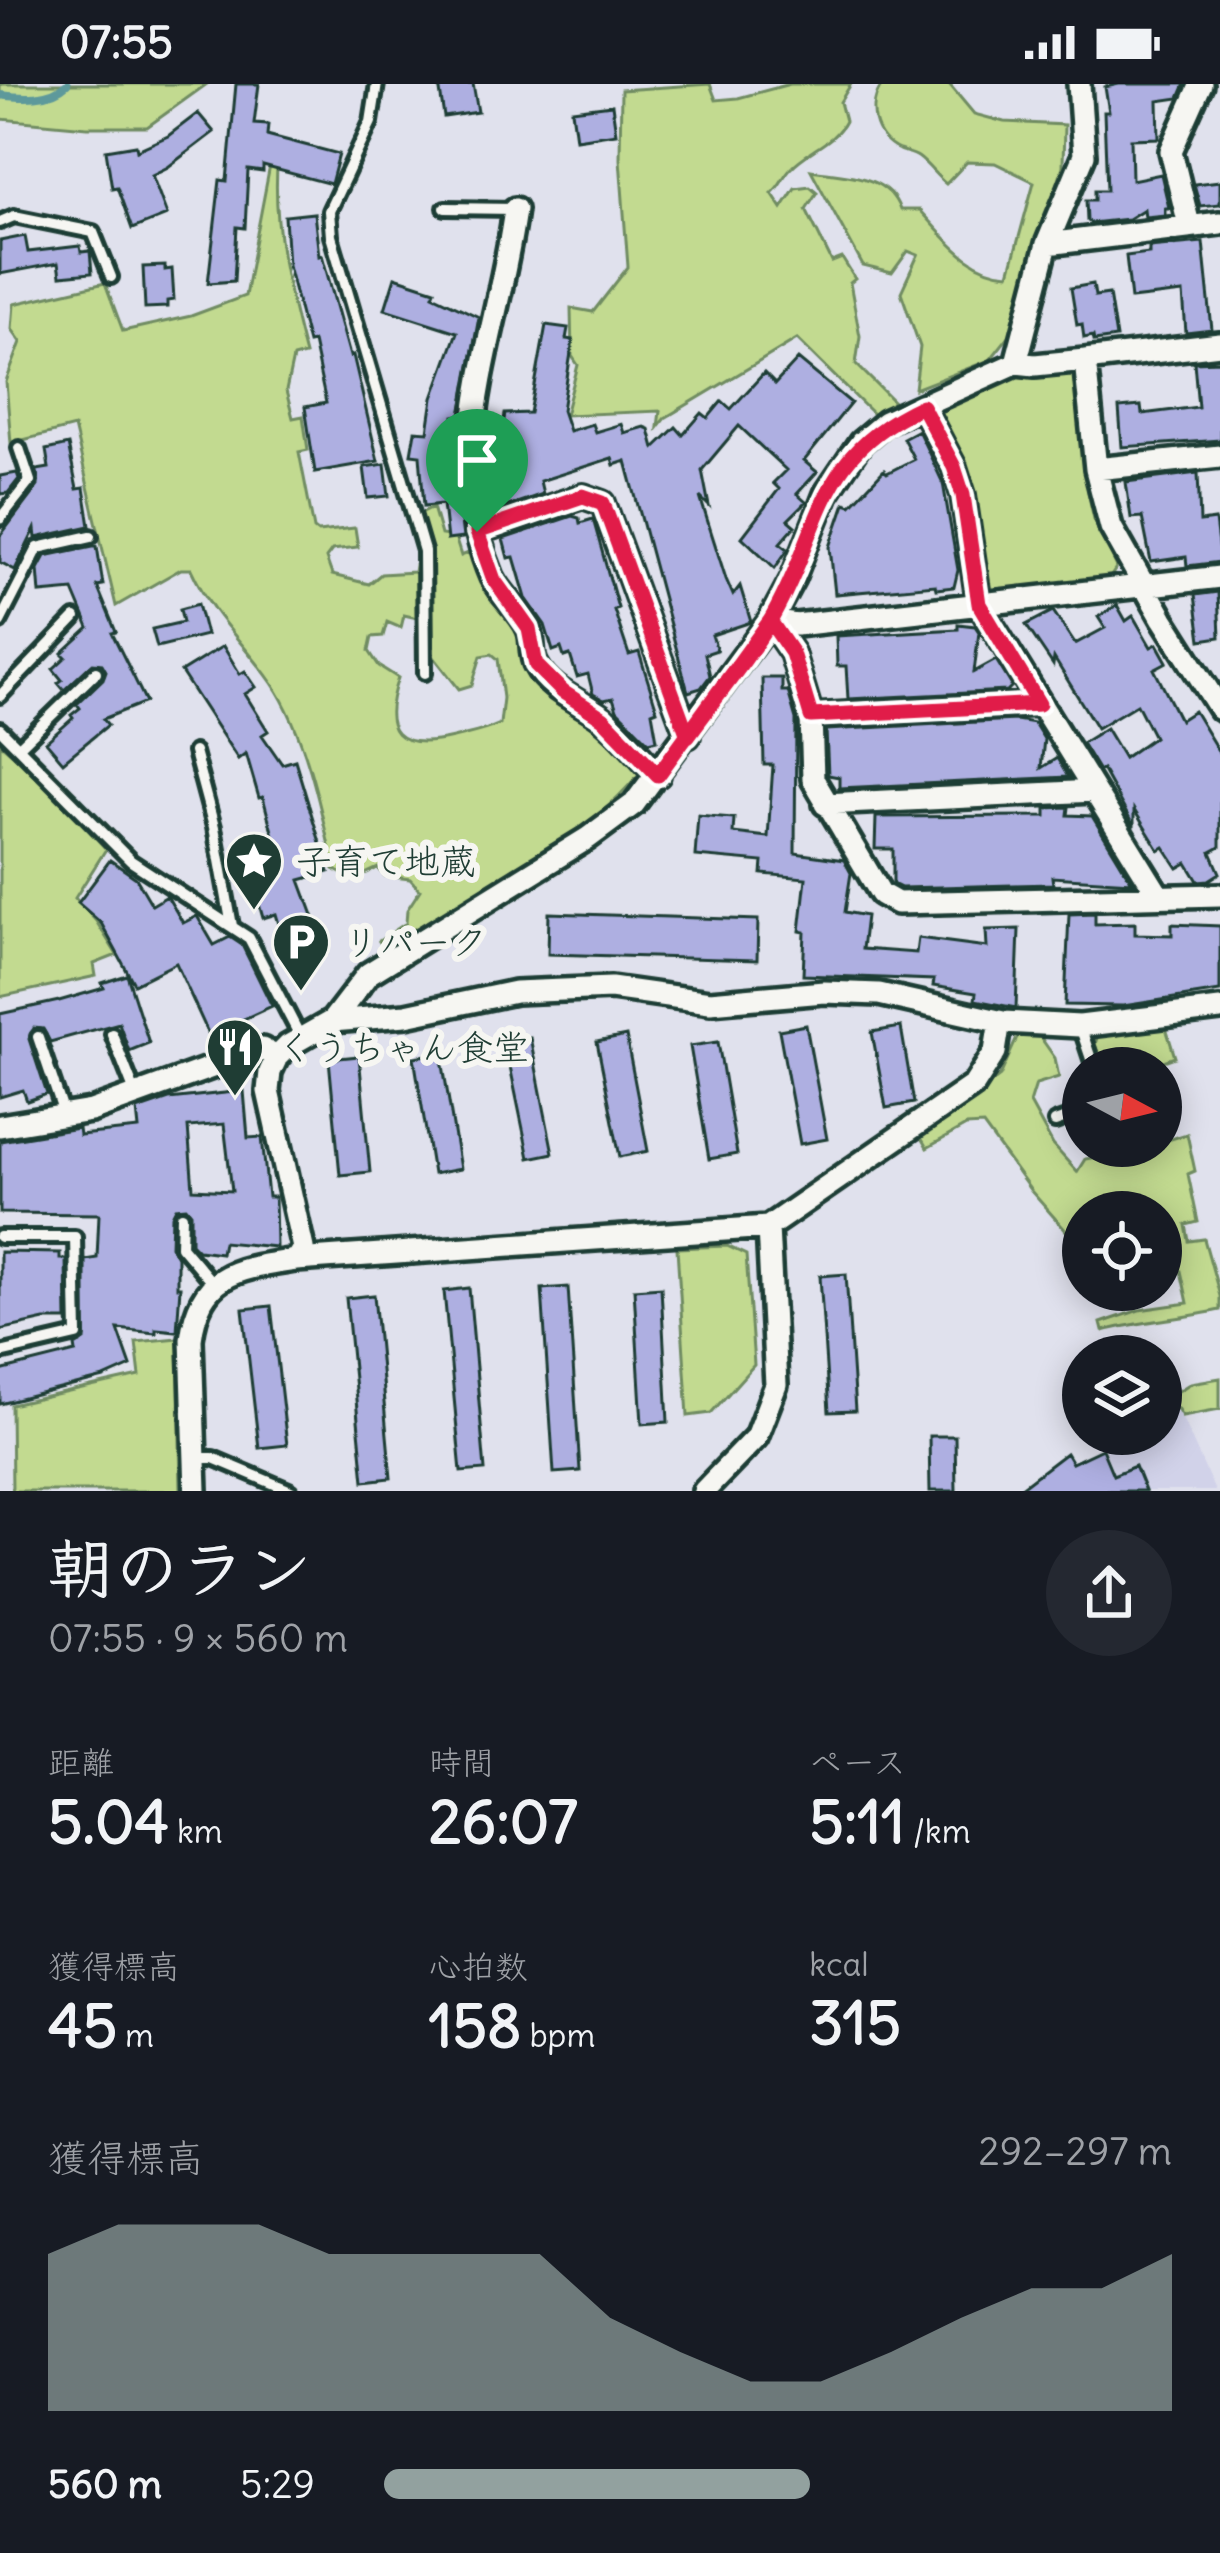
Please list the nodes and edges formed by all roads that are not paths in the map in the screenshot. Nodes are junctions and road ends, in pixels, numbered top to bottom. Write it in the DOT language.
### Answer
graph roads {
  1 [pos="377,84"];
  2 [pos="1079,84"];
  3 [pos="1201,84"];
  4 [pos="445,208"];
  5 [pos="515,209"];
  6 [pos="0,222"];
  7 [pos="1220,223"];
  8 [pos="1189,225"];
  9 [pos="1047,244"];
  10 [pos="111,278"];
  11 [pos="1220,344"];
  12 [pos="1084,360"];
  13 [pos="1016,362"];
  14 [pos="922,406"];
  15 [pos="19,448"];
  16 [pos="1220,456"];
  17 [pos="1096,469"];
  18 [pos="0,519"];
  19 [pos="477,532"];
  20 [pos="92,536"];
  21 [pos="1220,577"];
  22 [pos="1144,584"];
  23 [pos="979,604"];
  24 [pos="75,618"];
  25 [pos="770,621"];
  26 [pos="0,622"];
  27 [pos="96,672"];
  28 [pos="425,673"];
  29 [pos="0,696"];
  30 [pos="1218,703"];
  31 [pos="1039,704"];
  32 [pos="811,716"];
  33 [pos="0,729"];
  34 [pos="688,736"];
  35 [pos="20,746"];
  36 [pos="194,752"];
  37 [pos="658,775"];
  38 [pos="1094,791"];
  39 [pos="825,804"];
  40 [pos="1220,895"];
  41 [pos="1160,896"];
  42 [pos="232,926"];
  43 [pos="1220,1009"];
  44 [pos="332,1021"];
  45 [pos="1004,1022"];
  46 [pos="1080,1026"];
  47 [pos="112,1034"];
  48 [pos="38,1037"];
  49 [pos="301,1038"];
  50 [pos="1087,1047"];
  51 [pos="277,1057"];
  52 [pos="136,1095"];
  53 [pos="64,1114"];
  54 [pos="1062,1120"];
  55 [pos="1055,1122"];
  56 [pos="0,1126"];
  57 [pos="182,1216"];
  58 [pos="768,1227"];
  59 [pos="0,1237"];
  60 [pos="296,1260"];
  61 [pos="214,1286"];
  62 [pos="0,1353"];
  63 [pos="196,1458"];
  64 [pos="196,1491"];
  65 [pos="291,1491"];
  66 [pos="704,1491"];
  1 -- 28 [label="lane"];
  2 -- 9 [label="street"];
  3 -- 8 [label="street"];
  4 -- 5 [label="lane"];
  5 -- 19 [label="street"];
  6 -- 10 [label="lane"];
  7 -- 8 [label="street"];
  8 -- 9 [label="street"];
  9 -- 13 [label="street"];
  11 -- 12 [label="street"];
  12 -- 13 [label="street"];
  12 -- 17 [label="street"];
  13 -- 14 [label="street"];
  14 -- 23 [label="street"];
  14 -- 25 [label="street"];
  15 -- 18 [label="lane"];
  16 -- 17 [label="street"];
  17 -- 22 [label="street"];
  19 -- 34 [label="street"];
  19 -- 37 [label="street"];
  20 -- 26 [label="lane"];
  21 -- 22 [label="street"];
  22 -- 23 [label="street"];
  22 -- 30 [label="street"];
  23 -- 25 [label="street"];
  23 -- 31 [label="street"];
  24 -- 29 [label="lane"];
  25 -- 32 [label="street"];
  25 -- 34 [label="street"];
  27 -- 35 [label="lane"];
  31 -- 32 [label="street"];
  31 -- 38 [label="street"];
  32 -- 39 [label="street"];
  33 -- 35 [label="lane"];
  34 -- 37 [label="street"];
  35 -- 42 [label="lane"];
  36 -- 42 [label="lane"];
  37 -- 44 [label="street"];
  38 -- 39 [label="street"];
  38 -- 41 [label="street"];
  39 -- 41 [label="street"];
  40 -- 41 [label="street"];
  42 -- 49 [label="lane"];
  43 -- 46 [label="street"];
  44 -- 45 [label="street"];
  44 -- 49 [label="street"];
  45 -- 46 [label="street"];
  45 -- 58 [label="street"];
  46 -- 50 [label="lane"];
  47 -- 52 [label="lane"];
  48 -- 53 [label="lane"];
  49 -- 51 [label="street"];
  51 -- 52 [label="street"];
  51 -- 60 [label="street"];
  52 -- 53 [label="street"];
  53 -- 56 [label="street"];
  54 -- 55 [label="lane"];
  57 -- 61 [label="lane"];
  58 -- 60 [label="street"];
  58 -- 66 [label="street"];
  59 -- 62 [label="lane"];
  60 -- 61 [label="street"];
  61 -- 63 [label="street"];
  63 -- 64 [label="street"];
  63 -- 65 [label="lane"];
}
